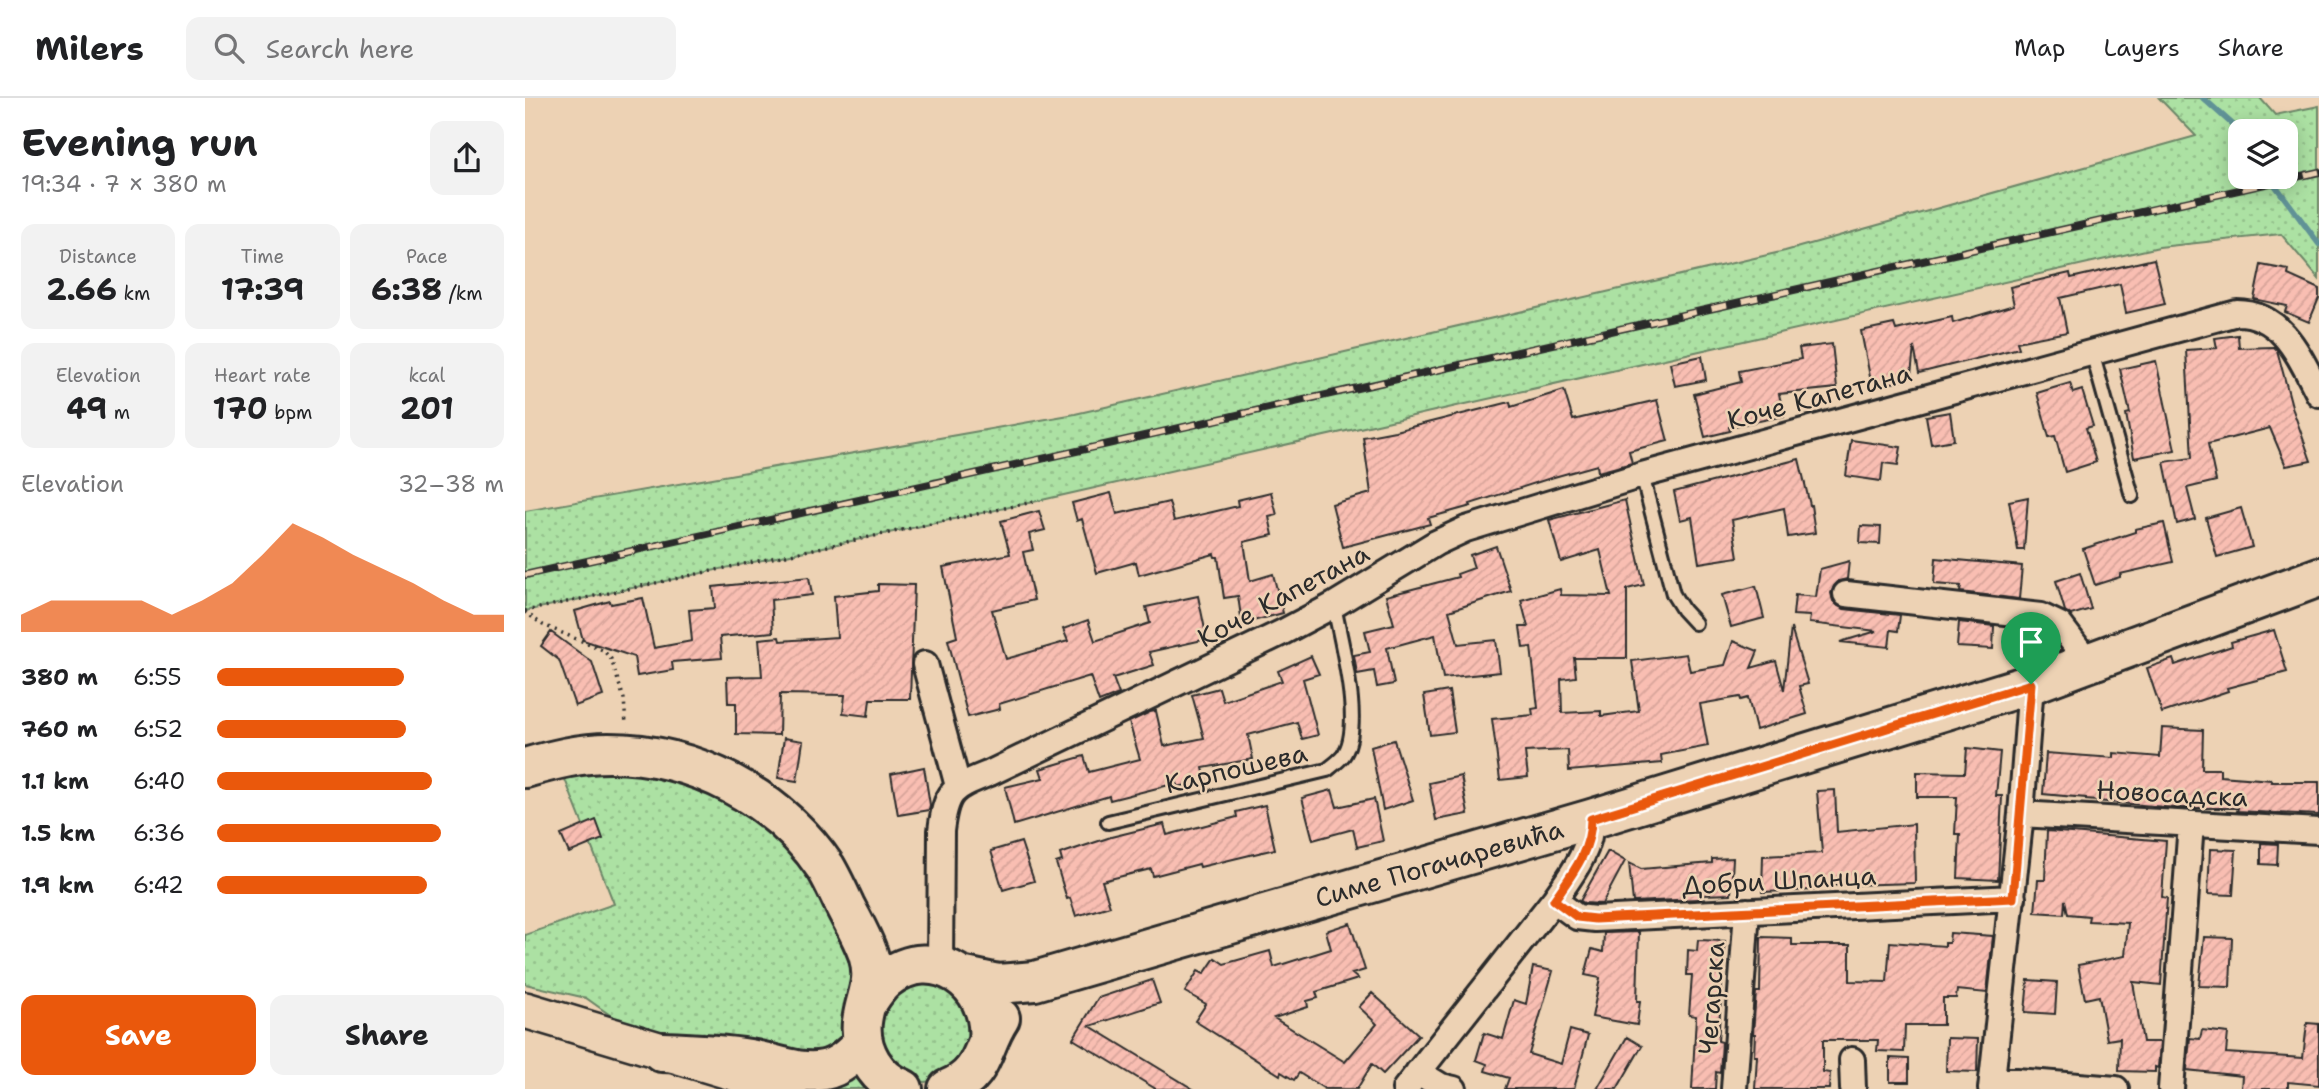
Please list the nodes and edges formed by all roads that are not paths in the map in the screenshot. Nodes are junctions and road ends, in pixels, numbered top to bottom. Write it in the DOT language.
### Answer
graph roads {
  1 [pos="2092,352"];
  2 [pos="2319,394"];
  3 [pos="1642,475"];
  4 [pos="2132,496"];
  5 [pos="2319,577"];
  6 [pos="1846,594"];
  7 [pos="1334,606"];
  8 [pos="1695,623"];
  9 [pos="2089,663"];
  10 [pos="925,664"];
  11 [pos="2031,684"];
  12 [pos="525,768"];
  13 [pos="958,786"];
  14 [pos="2021,814"];
  15 [pos="1591,819"];
  16 [pos="1108,822"];
  17 [pos="2191,824"];
  18 [pos="2319,831"];
  19 [pos="2013,898"];
  20 [pos="1554,900"];
  21 [pos="1747,911"];
  22 [pos="863,941"];
  23 [pos="937,970"];
  24 [pos="1035,981"];
  25 [pos="869,1000"];
  26 [pos="525,1010"];
  27 [pos="863,1043"];
  28 [pos="662,1052"];
  29 [pos="1852,1060"];
  30 [pos="985,1065"];
  31 [pos="1412,1081"];
  32 [pos="1992,1084"];
  33 [pos="789,1089"];
  34 [pos="903,1089"];
  35 [pos="948,1089"];
  36 [pos="1454,1089"];
  37 [pos="1734,1089"];
  38 [pos="1853,1089"];
  39 [pos="2116,1089"];
  40 [pos="2171,1089"];
  1 -- 2 [label="street, Коче Капетана"];
  1 -- 3 [label="street, Коче Капетана"];
  1 -- 4 [label="lane"];
  3 -- 7 [label="street, Коче Капетана"];
  3 -- 8 [label="lane"];
  5 -- 9 [label="main road, Симе Погачаревића"];
  6 -- 9 [label="street"];
  7 -- 13 [label="street, Коче Капетана"];
  7 -- 16 [label="lane, Карпошева"];
  9 -- 11 [label="main road, Симе Погачаревића"];
  10 -- 13 [label="street"];
  11 -- 14 [label="street"];
  11 -- 15 [label="main road, Симе Погачаревића"];
  12 -- 22 [label="main road, Симе Погачаревића"];
  13 -- 23 [label="street"];
  14 -- 17 [label="street, Новосадска"];
  14 -- 19 [label="street"];
  15 -- 20 [label="street"];
  15 -- 24 [label="main road, Симе Погачаревића"];
  17 -- 18 [label="street, Новосадска"];
  17 -- 40 [label="street"];
  19 -- 21 [label="street, Добри Шпанца"];
  19 -- 32 [label="street"];
  20 -- 21 [label="street, Добри Шпанца"];
  20 -- 31 [label="street"];
  21 -- 37 [label="street, Чегарска"];
  22 -- 23 [label="main road, Симе Погачаревића"];
  22 -- 25 [label="main road, Симе Погачаревића"];
  23 -- 24 [label="main road, Симе Погачаревића"];
  23 -- 25 [label="main road"];
  23 -- 30 [label="main road, Симе Погачаревића"];
  24 -- 30 [label="main road, Симе Погачаревића"];
  25 -- 27 [label="main road, Симе Погачаревића"];
  26 -- 28 [label="main road"];
  27 -- 28 [label="main road"];
  27 -- 34 [label="main road"];
  28 -- 33 [label="main road"];
  29 -- 38 [label="street"];
  30 -- 35 [label="main road, Симе Погачаревића"];
  31 -- 36 [label="street"];
  32 -- 39 [label="street"];
}
